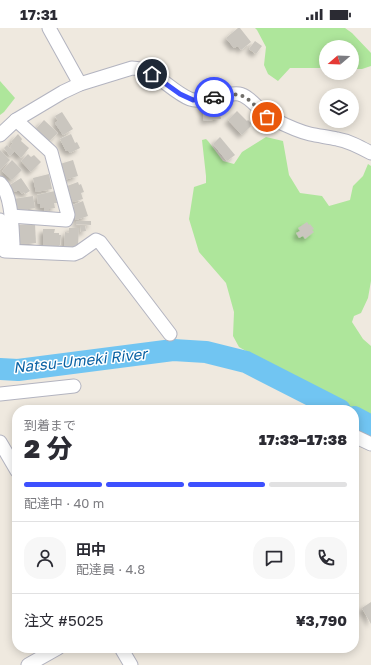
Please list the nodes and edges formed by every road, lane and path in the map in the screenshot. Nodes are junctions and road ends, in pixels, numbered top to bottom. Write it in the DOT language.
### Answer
graph roads {
  1 [pos="50,28"];
  2 [pos="80,84"];
  3 [pos="16,120"];
  4 [pos="0,135"];
  5 [pos="371,153"];
  6 [pos="0,184"];
  7 [pos="5,218"];
  8 [pos="13,244"];
  9 [pos="170,334"];
  10 [pos="74,386"];
  11 [pos="0,394"];
  12 [pos="359,438"];
  13 [pos="0,442"];
  14 [pos="371,444"];
  15 [pos="12,462"];
  16 [pos="49,653"];
  17 [pos="124,653"];
  18 [pos="28,665"];
  19 [pos="131,665"];
  1 -- 2 [label="street"];
  2 -- 3 [label="street"];
  2 -- 5 [label="street"];
  3 -- 4 [label="street"];
  3 -- 7 [label="street"];
  6 -- 7 [label="street"];
  7 -- 8 [label="street"];
  7 -- 9 [label="street"];
  10 -- 11 [label="street"];
  12 -- 14 [label="street"];
  13 -- 15 [label="street"];
  16 -- 18 [label="street"];
  17 -- 19 [label="street"];
}
